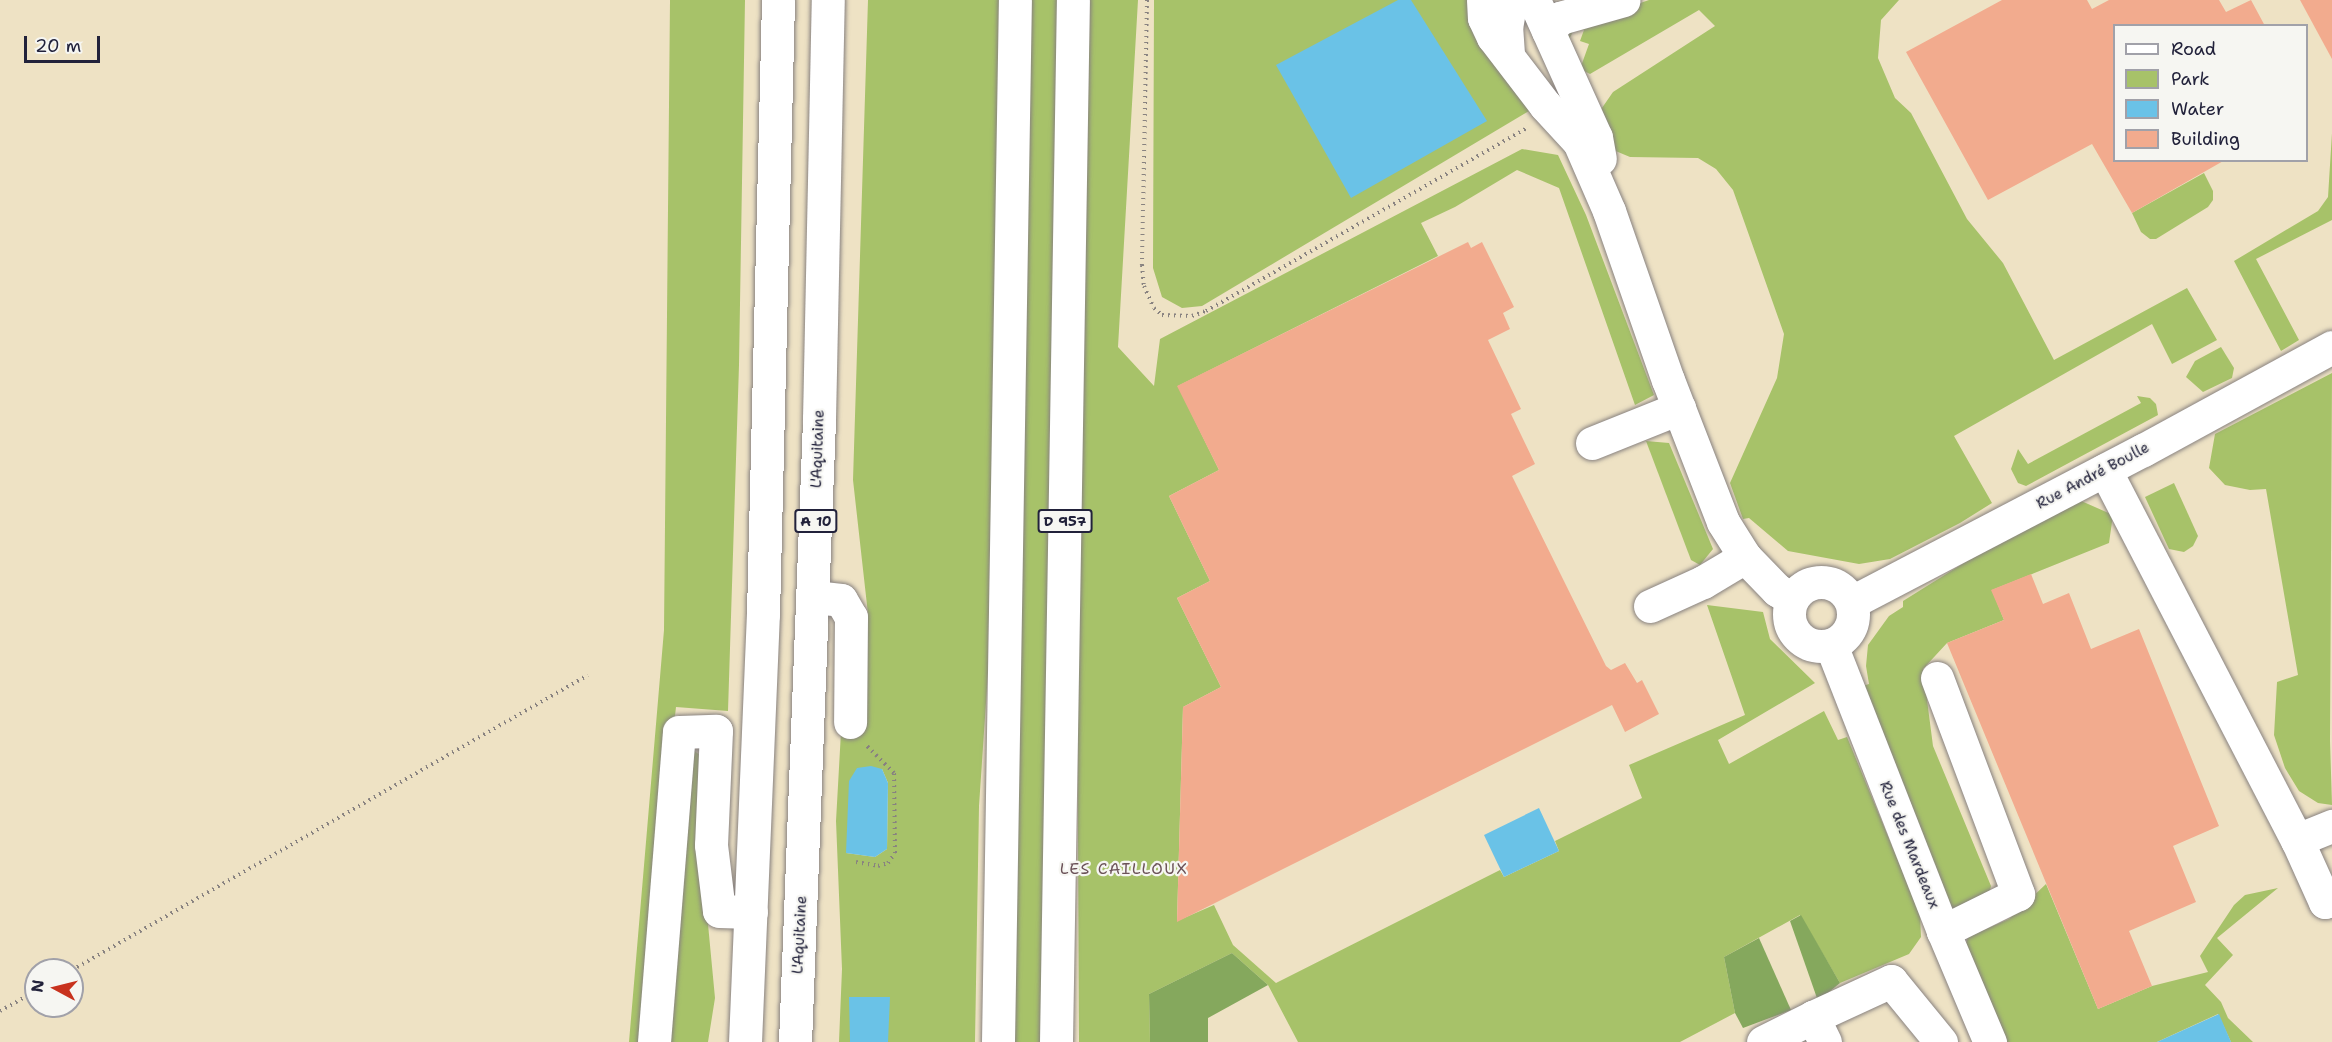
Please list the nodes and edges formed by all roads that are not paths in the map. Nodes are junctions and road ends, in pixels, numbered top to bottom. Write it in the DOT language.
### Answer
graph roads {
  1 [pos="778,0"];
  2 [pos="828,0"];
  3 [pos="1015,0"];
  4 [pos="1073,0"];
  5 [pos="1483,0"];
  6 [pos="1511,0"];
  7 [pos="1534,0"];
  8 [pos="1624,0"];
  9 [pos="1548,31"];
  10 [pos="1508,54"];
  11 [pos="1609,211"];
  12 [pos="2332,347"];
  13 [pos="1679,408"];
  14 [pos="1592,442"];
  15 [pos="2105,470"];
  16 [pos="1744,557"];
  17 [pos="814,597"];
  18 [pos="1792,599"];
  19 [pos="1852,602"];
  20 [pos="1650,606"];
  21 [pos="1832,645"];
  22 [pos="1937,678"];
  23 [pos="850,722"];
  24 [pos="2332,826"];
  25 [pos="2297,840"];
  26 [pos="2332,900"];
  27 [pos="751,912"];
  28 [pos="1943,931"];
  29 [pos="1819,1030"];
  30 [pos="1986,1032"];
  31 [pos="1941,1041"];
  32 [pos="654,1042"];
  33 [pos="745,1042"];
  34 [pos="795,1042"];
  35 [pos="998,1042"];
  36 [pos="1056,1042"];
  37 [pos="1763,1042"];
  1 -- 27 [label="main road"];
  2 -- 17 [label="main road, L'Aquitaine / A 10"];
  3 -- 35 [label="main road"];
  4 -- 36 [label="main road, D 957"];
  5 -- 10 [label="main road"];
  6 -- 10 [label="main road"];
  7 -- 9 [label="main road"];
  8 -- 9 [label="main road"];
  9 -- 11 [label="main road"];
  10 -- 11 [label="main road"];
  11 -- 13 [label="main road"];
  12 -- 15 [label="main road, Rue André Boulle"];
  13 -- 14 [label="main road"];
  13 -- 16 [label="main road"];
  15 -- 19 [label="main road, Rue André Boulle"];
  15 -- 25 [label="main road"];
  16 -- 18 [label="main road"];
  16 -- 20 [label="main road"];
  17 -- 23 [label="main road"];
  17 -- 34 [label="main road, L'Aquitaine / A 10"];
  18 -- 19 [label="main road"];
  18 -- 21 [label="main road"];
  19 -- 21 [label="main road"];
  21 -- 28 [label="main road, Rue des Mardeaux"];
  22 -- 28 [label="main road"];
  24 -- 25 [label="main road"];
  25 -- 26 [label="main road"];
  27 -- 32 [label="main road"];
  27 -- 33 [label="main road"];
  28 -- 30 [label="main road, Rue des Mardeaux"];
  29 -- 31 [label="main road"];
  29 -- 37 [label="main road"];
  30 -- 31 [label="main road"];
}
